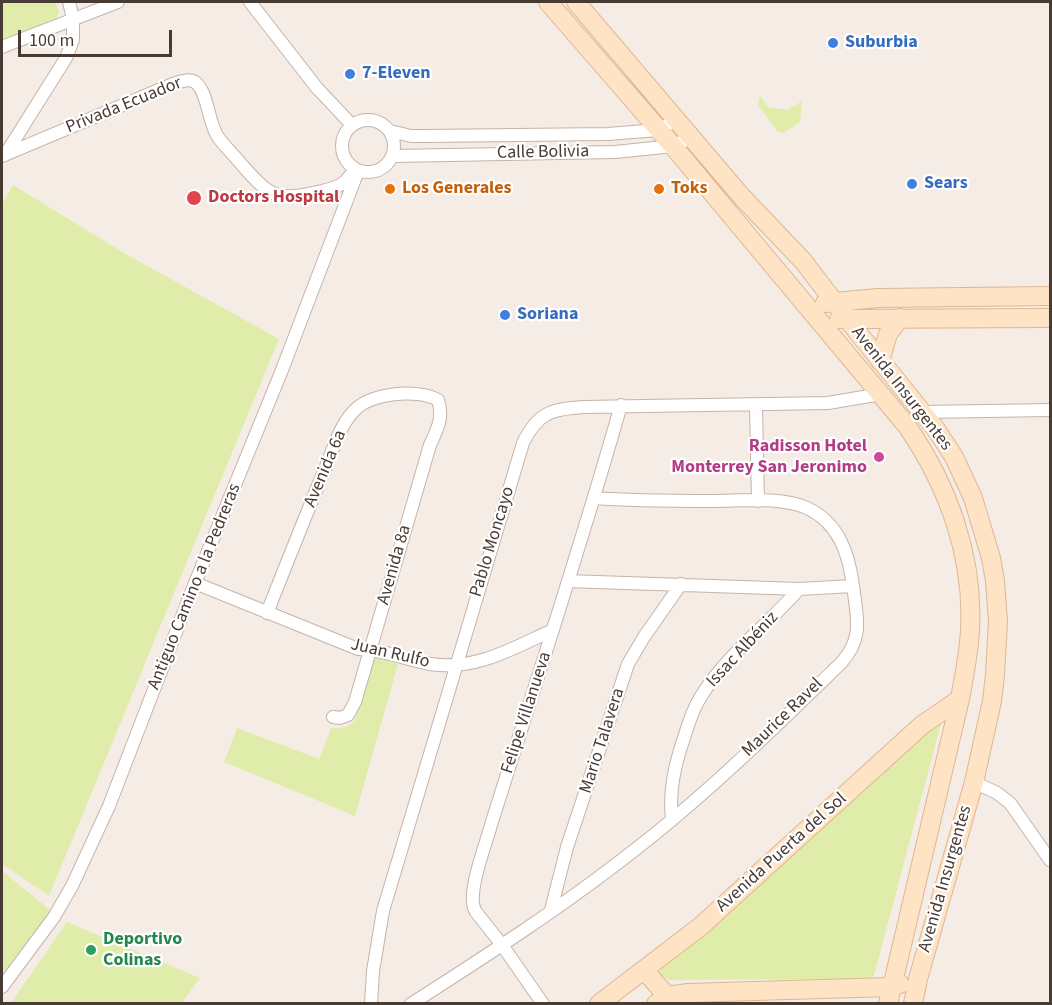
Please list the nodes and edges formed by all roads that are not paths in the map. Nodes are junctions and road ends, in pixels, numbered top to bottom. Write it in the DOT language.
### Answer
graph roads {
  1 [pos="69,2"];
  2 [pos="118,2"];
  3 [pos="250,2"];
  4 [pos="548,2"];
  5 [pos="576,2"];
  6 [pos="73,19"];
  7 [pos="2,47"];
  8 [pos="678,119"];
  9 [pos="351,124"];
  10 [pos="658,130"];
  11 [pos="390,131"];
  12 [pos="692,137"];
  13 [pos="673,146"];
  14 [pos="393,156"];
  15 [pos="3,157"];
  16 [pos="356,170"];
  17 [pos="1050,296"];
  18 [pos="834,302"];
  19 [pos="811,311"];
  20 [pos="900,318"];
  21 [pos="1050,318"];
  22 [pos="847,319"];
  23 [pos="880,361"];
  24 [pos="880,394"];
  25 [pos="438,400"];
  26 [pos="621,405"];
  27 [pos="756,405"];
  28 [pos="1050,410"];
  29 [pos="923,412"];
  30 [pos="594,498"];
  31 [pos="758,501"];
  32 [pos="568,581"];
  33 [pos="195,584"];
  34 [pos="681,584"];
  35 [pos="853,586"];
  36 [pos="799,589"];
  37 [pos="267,613"];
  38 [pos="553,630"];
  39 [pos="372,649"];
  40 [pos="455,667"];
  41 [pos="960,699"];
  42 [pos="333,717"];
  43 [pos="974,782"];
  44 [pos="672,818"];
  45 [pos="1050,860"];
  46 [pos="917,879"];
  47 [pos="943,888"];
  48 [pos="551,910"];
  49 [pos="502,945"];
  50 [pos="644,970"];
  51 [pos="918,979"];
  52 [pos="2,987"];
  53 [pos="889,995"];
  54 [pos="662,1000"];
  55 [pos="370,1004"];
  56 [pos="411,1004"];
  57 [pos="543,1004"];
  58 [pos="599,1004"];
  59 [pos="913,1004"];
  1 -- 6 [label="street"];
  2 -- 6 [label="street"];
  3 -- 9 [label="street"];
  4 -- 10 [label="main road, Avenida Insurgentes"];
  5 -- 8 [label="main road, Avenida Insurgentes"];
  6 -- 7 [label="street"];
  6 -- 15 [label="street"];
  8 -- 10 [label="street, Calle Bolivia"];
  8 -- 12 [label="main road, Avenida Insurgentes"];
  9 -- 11 [label="street"];
  9 -- 16 [label="street"];
  10 -- 11 [label="street, Calle Bolivia"];
  10 -- 13 [label="main road, Avenida Insurgentes"];
  11 -- 14 [label="street"];
  12 -- 13 [label="street, Calle Bolivia"];
  12 -- 18 [label="main road, Avenida Insurgentes"];
  13 -- 14 [label="street, Calle Bolivia"];
  13 -- 19 [label="main road, Avenida Insurgentes"];
  14 -- 16 [label="street"];
  15 -- 16 [label="street, Privada Ecuador"];
  16 -- 33 [label="street, Antiguo Camino a la Pedreras"];
  17 -- 18 [label="main road"];
  18 -- 19 [label="main road"];
  18 -- 22 [label="main road, Avenida Insurgentes"];
  19 -- 22 [label="main road"];
  19 -- 24 [label="main road, Avenida Insurgentes"];
  20 -- 21 [label="main road"];
  20 -- 22 [label="main road"];
  20 -- 23 [label="main road"];
  22 -- 23 [label="main road, Avenida Insurgentes"];
  23 -- 29 [label="main road, Avenida Insurgentes"];
  24 -- 27 [label="street, Pablo Moncayo"];
  24 -- 41 [label="main road, Avenida Insurgentes"];
  25 -- 37 [label="street, Avenida 6a"];
  25 -- 39 [label="street, Avenida 8a"];
  26 -- 27 [label="street, Pablo Moncayo"];
  26 -- 30 [label="street, Felipe Villanueva"];
  26 -- 40 [label="street, Pablo Moncayo"];
  27 -- 31 [label="street"];
  28 -- 29 [label="street"];
  29 -- 43 [label="main road, Avenida Insurgentes"];
  30 -- 31 [label="street, Maurice Ravel"];
  30 -- 32 [label="street, Felipe Villanueva"];
  31 -- 35 [label="street, Maurice Ravel"];
  32 -- 34 [label="street"];
  32 -- 38 [label="street, Felipe Villanueva"];
  33 -- 37 [label="street, Juan Rulfo"];
  33 -- 52 [label="street, Antiguo Camino a la Pedreras"];
  34 -- 36 [label="street"];
  34 -- 48 [label="street, Mario Talavera"];
  35 -- 36 [label="street"];
  35 -- 44 [label="street, Maurice Ravel"];
  36 -- 44 [label="street, Issac Albéniz"];
  37 -- 39 [label="street, Juan Rulfo"];
  38 -- 40 [label="street, Juan Rulfo"];
  38 -- 49 [label="street, Felipe Villanueva"];
  39 -- 40 [label="street, Juan Rulfo"];
  39 -- 42 [label="street, Avenida 8a"];
  40 -- 55 [label="street, Pablo Moncayo"];
  41 -- 46 [label="main road, Avenida Insurgentes"];
  41 -- 50 [label="main road, Avenida Puerta del Sol"];
  43 -- 45 [label="street"];
  43 -- 47 [label="main road, Avenida Insurgentes"];
  44 -- 48 [label="street, Maurice Ravel"];
  46 -- 47 [label="main road"];
  46 -- 53 [label="main road, Avenida Insurgentes"];
  47 -- 51 [label="main road, Avenida Insurgentes"];
  48 -- 49 [label="street, Maurice Ravel"];
  49 -- 56 [label="street, Maurice Ravel"];
  49 -- 57 [label="street, Felipe Villanueva"];
  50 -- 54 [label="main road"];
  50 -- 58 [label="main road, Avenida Puerta del Sol"];
  51 -- 53 [label="main road"];
  51 -- 59 [label="main road, Avenida Insurgentes"];
  53 -- 54 [label="main road"];
}
